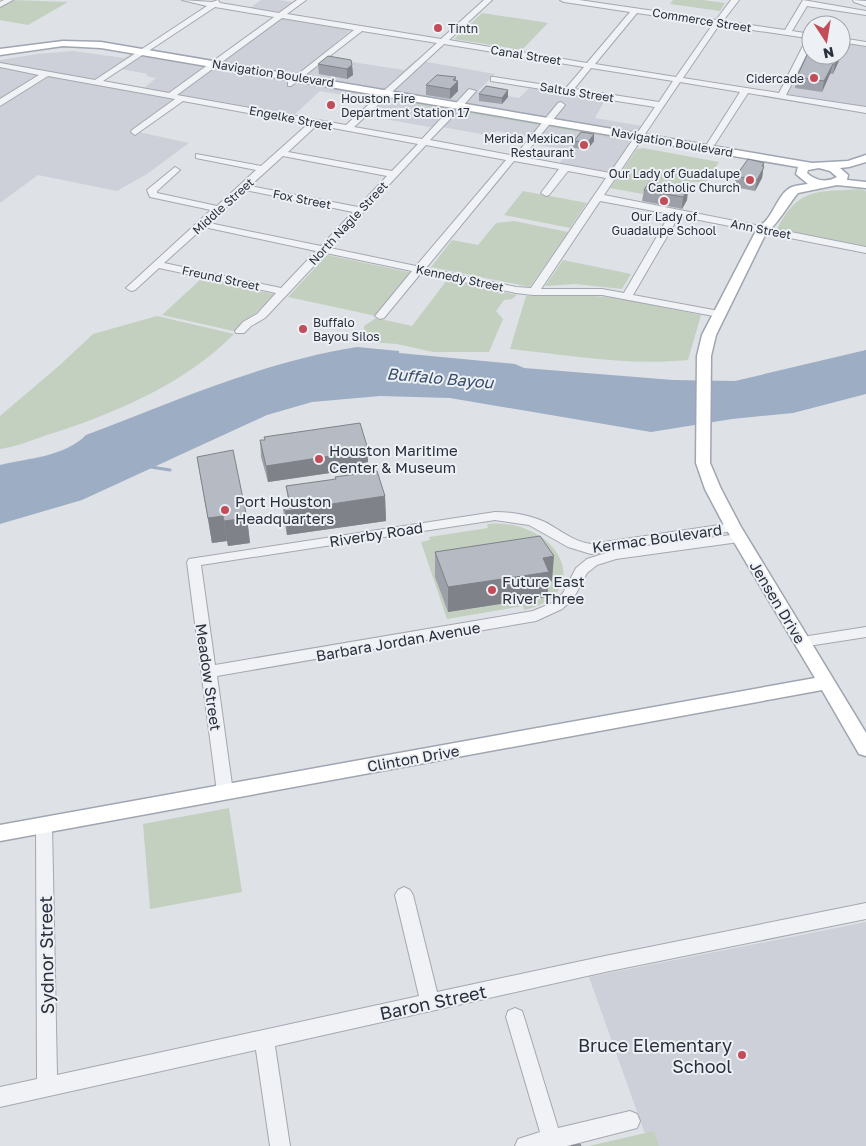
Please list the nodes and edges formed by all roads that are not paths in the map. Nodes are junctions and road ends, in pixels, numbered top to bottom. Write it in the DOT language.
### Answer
graph roads {
  1 [pos="186,0"];
  2 [pos="302,0"];
  3 [pos="488,0"];
  4 [pos="564,0"];
  5 [pos="735,0"];
  6 [pos="858,0"];
  7 [pos="578,1"];
  8 [pos="217,2"];
  9 [pos="806,2"];
  10 [pos="866,4"];
  11 [pos="636,10"];
  12 [pos="866,13"];
  13 [pos="281,15"];
  14 [pos="717,23"];
  15 [pos="361,28"];
  16 [pos="787,33"];
  17 [pos="801,35"];
  18 [pos="442,41"];
  19 [pos="851,42"];
  20 [pos="866,44"];
  21 [pos="30,50"];
  22 [pos="0,52"];
  23 [pos="138,54"];
  24 [pos="801,57"];
  25 [pos="0,58"];
  26 [pos="214,64"];
  27 [pos="0,65"];
  28 [pos="590,65"];
  29 [pos="206,70"];
  30 [pos="47,73"];
  31 [pos="494,79"];
  32 [pos="678,79"];
  33 [pos="295,81"];
  34 [pos="97,82"];
  35 [pos="472,91"];
  36 [pos="568,91"];
  37 [pos="745,91"];
  38 [pos="170,96"];
  39 [pos="383,96"];
  40 [pos="781,97"];
  41 [pos="182,98"];
  42 [pos="0,103"];
  43 [pos="561,105"];
  44 [pos="660,106"];
  45 [pos="456,108"];
  46 [pos="866,110"];
  47 [pos="314,123"];
  48 [pos="546,124"];
  49 [pos="347,129"];
  50 [pos="135,132"];
  51 [pos="637,139"];
  52 [pos="425,142"];
  53 [pos="711,144"];
  54 [pos="281,153"];
  55 [pos="199,156"];
  56 [pos="515,158"];
  57 [pos="866,158"];
  58 [pos="823,165"];
  59 [pos="866,166"];
  60 [pos="565,168"];
  61 [pos="263,169"];
  62 [pos="175,170"];
  63 [pos="805,171"];
  64 [pos="394,174"];
  65 [pos="611,176"];
  66 [pos="841,178"];
  67 [pos="866,181"];
  68 [pos="824,184"];
  69 [pos="866,185"];
  70 [pos="243,187"];
  71 [pos="546,193"];
  72 [pos="597,197"];
  73 [pos="218,209"];
  74 [pos="360,210"];
  75 [pos="676,212"];
  76 [pos="202,224"];
  77 [pos="762,230"];
  78 [pos="324,249"];
  79 [pos="866,250"];
  80 [pos="158,265"];
  81 [pos="420,270"];
  82 [pos="131,288"];
  83 [pos="284,292"];
  84 [pos="533,292"];
  85 [pos="628,295"];
  86 [pos="719,314"];
  87 [pos="380,316"];
  88 [pos="240,331"];
  89 [pos="736,533"];
  90 [pos="556,535"];
  91 [pos="194,562"];
  92 [pos="574,584"];
  93 [pos="866,632"];
  94 [pos="802,642"];
  95 [pos="208,672"];
  96 [pos="826,683"];
  97 [pos="863,739"];
  98 [pos="225,792"];
  99 [pos="44,825"];
  100 [pos="0,833"];
  101 [pos="404,895"];
  102 [pos="866,911"];
  103 [pos="430,1002"];
  104 [pos="515,1017"];
  105 [pos="264,1038"];
  106 [pos="47,1086"];
  107 [pos="0,1096"];
  108 [pos="630,1122"];
  109 [pos="552,1140"];
  110 [pos="280,1146"];
  111 [pos="525,1146"];
  1 -- 8 [label="street, Canal Street"];
  2 -- 13 [label="street"];
  3 -- 18 [label="street"];
  4 -- 7 [label="street, Commerce Street"];
  5 -- 14 [label="street"];
  6 -- 10 [label="street"];
  7 -- 11 [label="street, Commerce Street"];
  8 -- 13 [label="street, Canal Street"];
  8 -- 23 [label="street"];
  9 -- 12 [label="street"];
  9 -- 16 [label="street"];
  11 -- 14 [label="street, Commerce Street"];
  11 -- 28 [label="street"];
  13 -- 15 [label="street, Canal Street"];
  13 -- 26 [label="street"];
  14 -- 16 [label="street, Commerce Street"];
  14 -- 32 [label="street"];
  15 -- 18 [label="street, Canal Street"];
  15 -- 33 [label="street"];
  16 -- 17 [label="street, Commerce Street"];
  18 -- 28 [label="street, Canal Street"];
  18 -- 39 [label="street"];
  19 -- 20 [label="street"];
  21 -- 22 [label="main road, Navigation Boulevard"];
  21 -- 23 [label="main road, Navigation Boulevard"];
  21 -- 25 [label="main road, Navigation Boulevard"];
  23 -- 26 [label="main road, Navigation Boulevard"];
  23 -- 29 [label="main road, Navigation Boulevard"];
  23 -- 34 [label="street"];
  24 -- 40 [label="street"];
  26 -- 29 [label="street"];
  26 -- 33 [label="main road, Navigation Boulevard"];
  27 -- 30 [label="street, Engelke Street"];
  28 -- 32 [label="street, Canal Street"];
  28 -- 36 [label="street"];
  29 -- 33 [label="main road, Navigation Boulevard"];
  29 -- 38 [label="street"];
  30 -- 34 [label="street, Engelke Street"];
  30 -- 42 [label="street"];
  31 -- 36 [label="street, Saltus Street"];
  32 -- 37 [label="street, Canal Street"];
  32 -- 44 [label="street"];
  33 -- 39 [label="main road, Navigation Boulevard"];
  34 -- 38 [label="street, Engelke Street"];
  35 -- 45 [label="street, North Nagle Street"];
  36 -- 44 [label="street, Saltus Street"];
  37 -- 40 [label="street, Canal Street"];
  37 -- 53 [label="street"];
  38 -- 41 [label="street, Engelke Street"];
  39 -- 45 [label="main road, Navigation Boulevard"];
  39 -- 49 [label="street"];
  40 -- 46 [label="street, Canal Street"];
  41 -- 47 [label="street, Engelke Street"];
  41 -- 50 [label="street"];
  43 -- 48 [label="street"];
  44 -- 51 [label="street"];
  45 -- 48 [label="main road, Navigation Boulevard"];
  45 -- 52 [label="street, North Nagle Street"];
  47 -- 49 [label="street, Engelke Street"];
  47 -- 54 [label="street, Middle Street"];
  48 -- 51 [label="main road, Navigation Boulevard"];
  48 -- 56 [label="street"];
  49 -- 52 [label="street, Engelke Street"];
  51 -- 63 [label="main road, Navigation Boulevard"];
  51 -- 65 [label="street"];
  52 -- 56 [label="street, Engelke Street"];
  52 -- 64 [label="street, North Nagle Street"];
  54 -- 61 [label="street, Middle Street"];
  54 -- 64 [label="street"];
  55 -- 61 [label="street"];
  56 -- 60 [label="street, Engelke Street"];
  56 -- 81 [label="street"];
  57 -- 58 [label="main road"];
  58 -- 63 [label="main road"];
  58 -- 66 [label="main road"];
  59 -- 66 [label="main road"];
  60 -- 65 [label="street, Engelke Street"];
  60 -- 71 [label="street"];
  61 -- 70 [label="street, Middle Street"];
  62 -- 73 [label="street"];
  63 -- 68 [label="main road"];
  63 -- 77 [label="main road"];
  64 -- 74 [label="street, North Nagle Street"];
  65 -- 72 [label="street"];
  66 -- 67 [label="main road"];
  66 -- 68 [label="main road"];
  66 -- 69 [label="main road"];
  68 -- 77 [label="main road"];
  70 -- 73 [label="street, Middle Street"];
  70 -- 74 [label="street, Fox Street"];
  72 -- 75 [label="street, Ann Street"];
  72 -- 84 [label="street"];
  73 -- 76 [label="street, Middle Street"];
  74 -- 78 [label="street, North Nagle Street"];
  75 -- 77 [label="street, Ann Street"];
  75 -- 85 [label="street"];
  76 -- 78 [label="street, Kennedy Street"];
  76 -- 80 [label="street, Middle Street"];
  77 -- 79 [label="street, Ann Street"];
  77 -- 86 [label="main road, Jensen Drive"];
  78 -- 81 [label="street, Kennedy Street"];
  78 -- 83 [label="street, North Nagle Street"];
  80 -- 82 [label="street, Middle Street"];
  80 -- 83 [label="street, Freund Street"];
  81 -- 84 [label="street, Kennedy Street"];
  81 -- 87 [label="street"];
  83 -- 88 [label="street, North Nagle Street"];
  84 -- 85 [label="street, Kennedy Street"];
  85 -- 86 [label="street, Kennedy Street"];
  86 -- 89 [label="main road, Jensen Drive"];
  89 -- 90 [label="street, Kermac Boulevard"];
  89 -- 92 [label="street, Kermac Boulevard"];
  89 -- 94 [label="main road, Jensen Drive"];
  90 -- 91 [label="street, Riverby Road"];
  91 -- 95 [label="street, Meadow Street"];
  92 -- 95 [label="street, Barbara Jordan Avenue"];
  93 -- 94 [label="street"];
  94 -- 96 [label="main road, Jensen Drive"];
  95 -- 98 [label="street, Meadow Street"];
  96 -- 97 [label="main road, Jensen Drive"];
  96 -- 98 [label="main road, Clinton Drive"];
  98 -- 99 [label="main road, Clinton Drive"];
  99 -- 100 [label="main road, Clinton Drive"];
  99 -- 106 [label="street, Sydnor Street"];
  101 -- 103 [label="street"];
  102 -- 103 [label="street, Baron Street"];
  103 -- 105 [label="street, Baron Street"];
  104 -- 109 [label="street"];
  105 -- 106 [label="street, Baron Street"];
  105 -- 110 [label="street"];
  106 -- 107 [label="street, Baron Street"];
  108 -- 109 [label="street"];
  109 -- 111 [label="street"];
}
